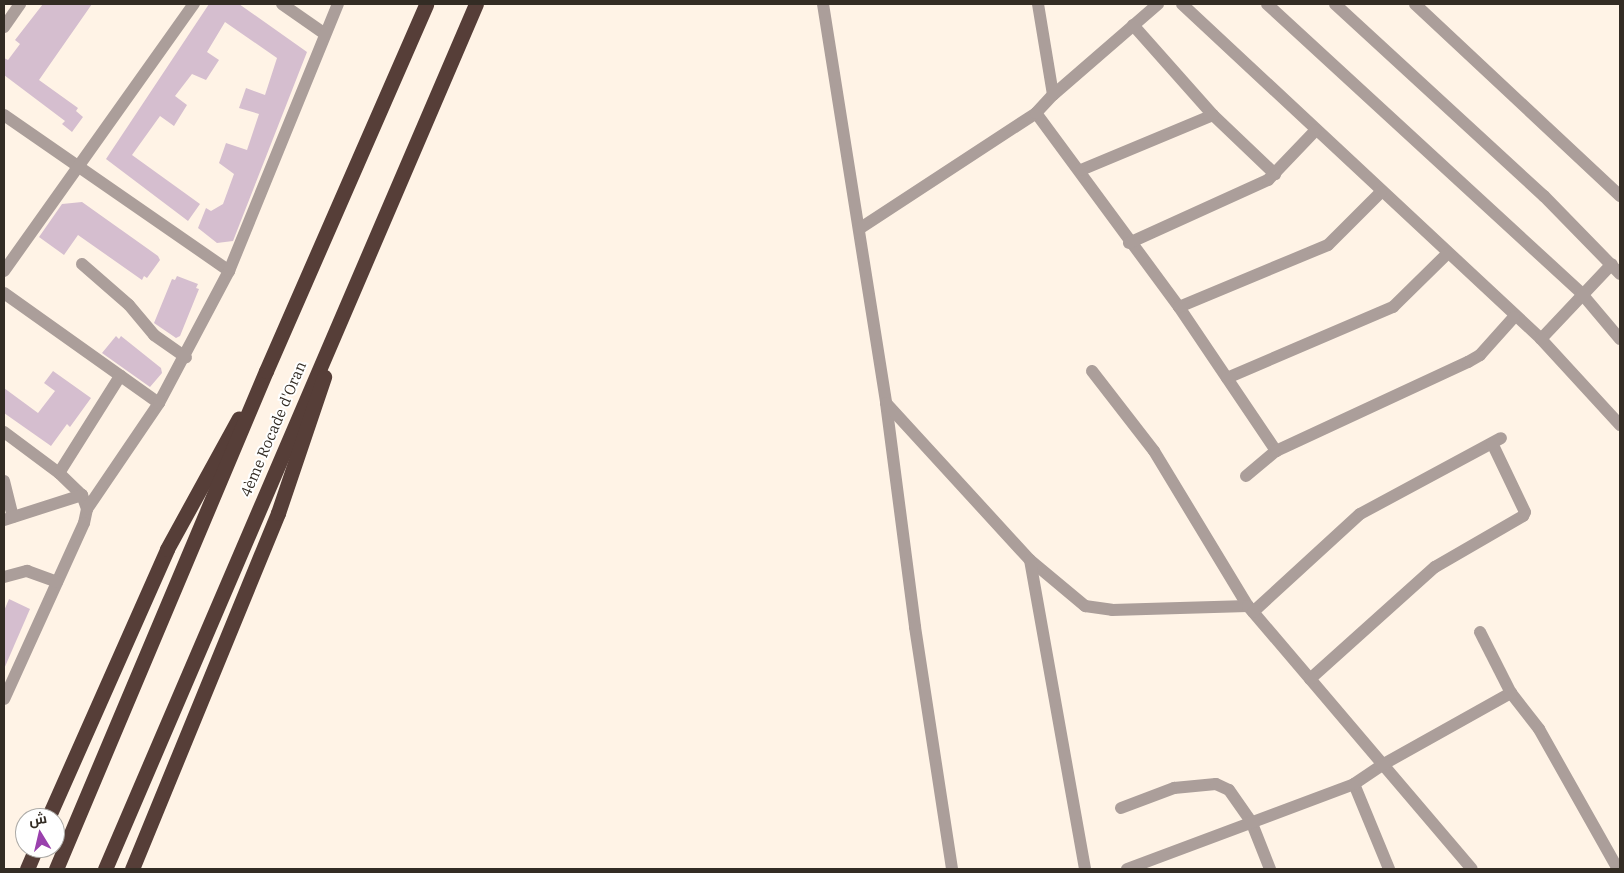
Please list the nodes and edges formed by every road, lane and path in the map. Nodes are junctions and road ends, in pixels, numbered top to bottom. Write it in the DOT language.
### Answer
graph roads {
  1 [pos="20,4"];
  2 [pos="194,4"];
  3 [pos="282,4"];
  4 [pos="338,4"];
  5 [pos="426,4"];
  6 [pos="476,4"];
  7 [pos="823,4"];
  8 [pos="1038,4"];
  9 [pos="1158,4"];
  10 [pos="1182,4"];
  11 [pos="1267,4"];
  12 [pos="1335,4"];
  13 [pos="1415,4"];
  14 [pos="1133,25"];
  15 [pos="4,26"];
  16 [pos="325,34"];
  17 [pos="1053,95"];
  18 [pos="1036,113"];
  19 [pos="4,115"];
  20 [pos="1213,115"];
  21 [pos="1316,130"];
  22 [pos="78,167"];
  23 [pos="1081,170"];
  24 [pos="1275,174"];
  25 [pos="1381,192"];
  26 [pos="1620,196"];
  27 [pos="860,229"];
  28 [pos="1129,243"];
  29 [pos="1447,254"];
  30 [pos="6,264"];
  31 [pos="82,264"];
  32 [pos="1616,269"];
  33 [pos="229,271"];
  34 [pos="4,293"];
  35 [pos="1582,294"];
  36 [pos="346,302"];
  37 [pos="1179,308"];
  38 [pos="1514,317"];
  39 [pos="1620,339"];
  40 [pos="1541,340"];
  41 [pos="186,358"];
  42 [pos="1092,370"];
  43 [pos="266,371"];
  44 [pos="120,376"];
  45 [pos="1227,378"];
  46 [pos="886,403"];
  47 [pos="159,404"];
  48 [pos="1620,425"];
  49 [pos="4,432"];
  50 [pos="1276,451"];
  51 [pos="59,473"];
  52 [pos="1246,476"];
  53 [pos="4,480"];
  54 [pos="82,495"];
  55 [pos="88,509"];
  56 [pos="9,518"];
  57 [pos="1030,560"];
  58 [pos="4,577"];
  59 [pos="57,582"];
  60 [pos="1250,609"];
  61 [pos="1480,632"];
  62 [pos="1310,679"];
  63 [pos="1511,693"];
  64 [pos="4,699"];
  65 [pos="1382,765"];
  66 [pos="1354,784"];
  67 [pos="52,808"];
  68 [pos="1121,808"];
  69 [pos="1251,821"];
  70 [pos="56,869"];
  71 [pos="105,869"];
  72 [pos="133,869"];
  73 [pos="952,869"];
  74 [pos="1085,869"];
  75 [pos="1127,869"];
  76 [pos="1270,869"];
  77 [pos="1390,869"];
  78 [pos="1472,869"];
  79 [pos="1618,869"];
  1 -- 15 [label="street"];
  2 -- 22 [label="street"];
  3 -- 16 [label="street"];
  4 -- 16 [label="street"];
  5 -- 43 [label="highway, 4ème Rocade d'Oran"];
  6 -- 36 [label="highway, 4ème Rocade d'Oran"];
  7 -- 27 [label="street"];
  8 -- 17 [label="street"];
  9 -- 14 [label="street"];
  10 -- 21 [label="street"];
  11 -- 35 [label="street"];
  12 -- 32 [label="street"];
  13 -- 26 [label="street"];
  14 -- 17 [label="street"];
  14 -- 20 [label="street"];
  16 -- 33 [label="street"];
  17 -- 18 [label="street"];
  18 -- 23 [label="street"];
  18 -- 27 [label="street"];
  19 -- 22 [label="street"];
  20 -- 23 [label="street"];
  20 -- 24 [label="street"];
  21 -- 24 [label="street"];
  21 -- 25 [label="street"];
  22 -- 30 [label="street"];
  22 -- 33 [label="street"];
  23 -- 28 [label="street"];
  24 -- 28 [label="street"];
  25 -- 29 [label="street"];
  25 -- 37 [label="street"];
  27 -- 46 [label="street"];
  28 -- 37 [label="street"];
  29 -- 38 [label="street"];
  29 -- 45 [label="street"];
  31 -- 41 [label="street"];
  32 -- 35 [label="street"];
  33 -- 41 [label="street"];
  34 -- 44 [label="street"];
  35 -- 39 [label="street"];
  35 -- 40 [label="street"];
  36 -- 71 [label="highway, 4ème Rocade d'Oran"];
  36 -- 72 [label="highway"];
  37 -- 45 [label="street"];
  38 -- 40 [label="street"];
  38 -- 50 [label="street"];
  40 -- 48 [label="street"];
  41 -- 47 [label="street"];
  42 -- 60 [label="street"];
  43 -- 67 [label="highway"];
  43 -- 70 [label="highway, 4ème Rocade d'Oran"];
  44 -- 47 [label="street"];
  44 -- 51 [label="street"];
  45 -- 50 [label="street"];
  46 -- 57 [label="street"];
  46 -- 73 [label="street"];
  47 -- 55 [label="street"];
  49 -- 51 [label="street"];
  50 -- 52 [label="street"];
  51 -- 54 [label="street"];
  53 -- 56 [label="street"];
  54 -- 55 [label="street"];
  54 -- 56 [label="street"];
  55 -- 59 [label="street"];
  57 -- 60 [label="street"];
  57 -- 74 [label="street"];
  58 -- 59 [label="street"];
  59 -- 64 [label="street"];
  60 -- 62 [label="street"];
  60 -- 62 [label="street"];
  61 -- 63 [label="street"];
  62 -- 65 [label="street"];
  63 -- 65 [label="street"];
  63 -- 79 [label="street"];
  65 -- 66 [label="street"];
  65 -- 78 [label="street"];
  66 -- 69 [label="street"];
  66 -- 77 [label="street"];
  68 -- 69 [label="street"];
  69 -- 75 [label="street"];
  69 -- 76 [label="street"];
}
